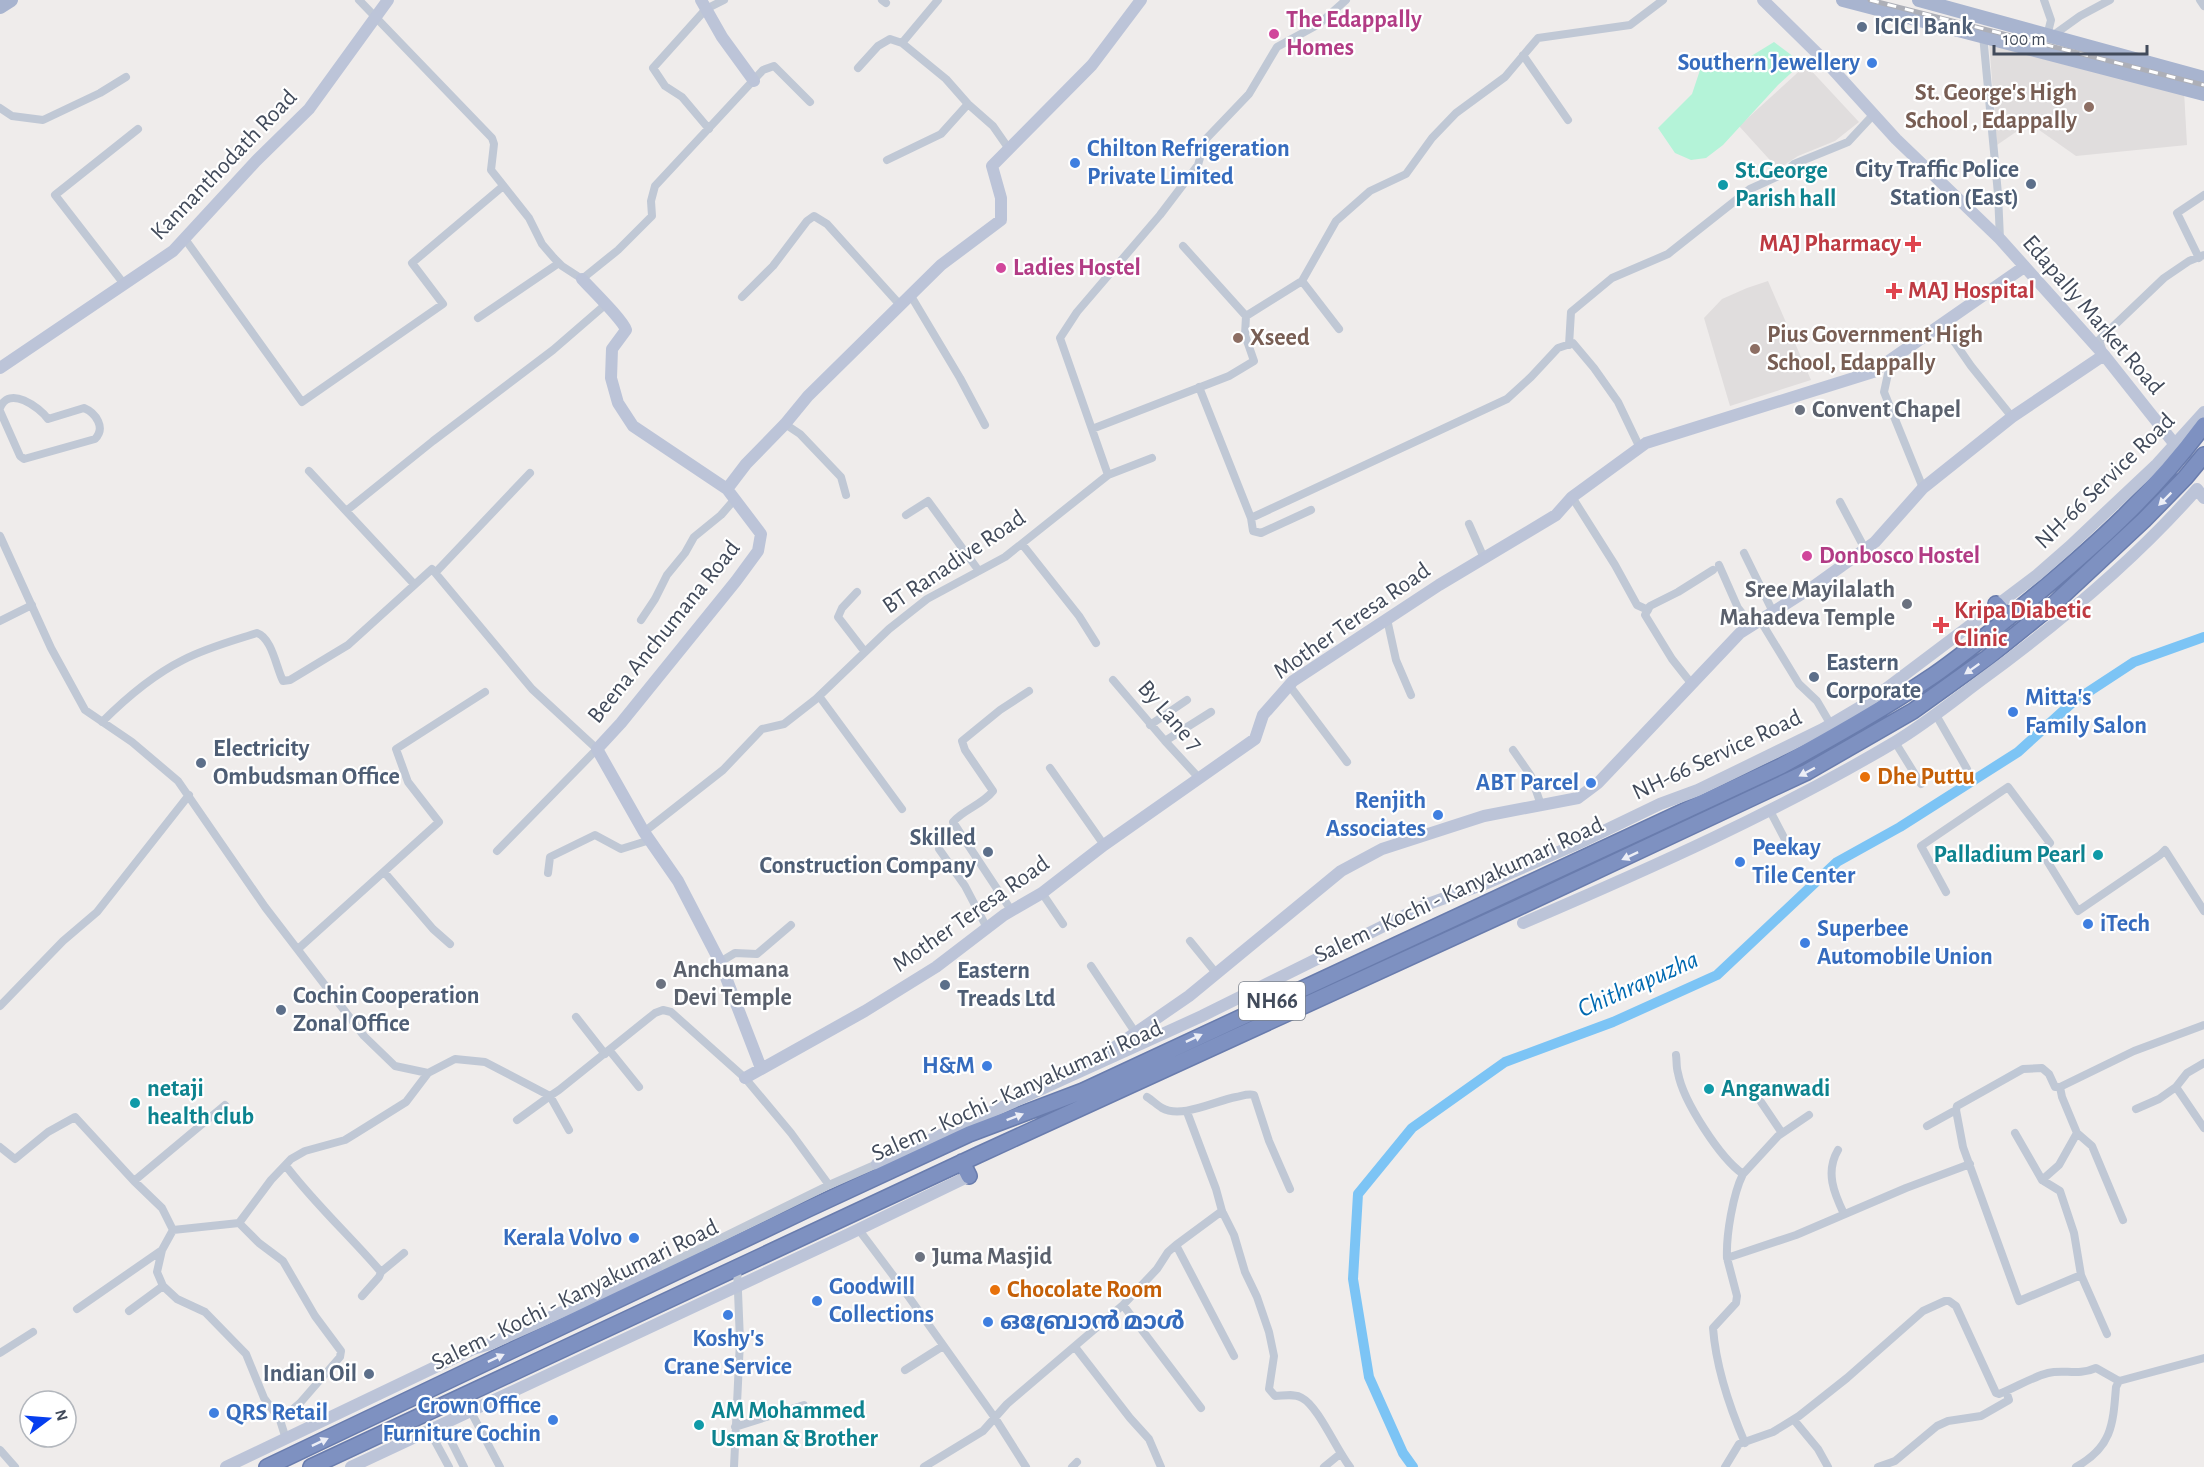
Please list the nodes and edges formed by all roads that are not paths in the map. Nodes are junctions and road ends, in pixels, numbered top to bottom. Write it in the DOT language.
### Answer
graph roads {
  1 [pos="11,0"];
  2 [pos="359,0"];
  3 [pos="388,0"];
  4 [pos="724,0"];
  5 [pos="938,0"];
  6 [pos="1141,0"];
  7 [pos="1346,0"];
  8 [pos="1663,0"];
  9 [pos="1763,0"];
  10 [pos="1843,0"];
  11 [pos="1913,0"];
  12 [pos="1919,0"];
  13 [pos="2043,0"];
  14 [pos="2110,0"];
  15 [pos="2200,0"];
  16 [pos="703,4"];
  17 [pos="2204,6"];
  18 [pos="0,7"];
  19 [pos="375,17"];
  20 [pos="1910,18"];
  21 [pos="2024,28"];
  22 [pos="2051,33"];
  23 [pos="1983,35"];
  24 [pos="902,43"];
  25 [pos="2017,44"];
  26 [pos="1523,55"];
  27 [pos="858,68"];
  28 [pos="126,77"];
  29 [pos="2204,77"];
  30 [pos="754,81"];
  31 [pos="2204,88"];
  32 [pos="2204,94"];
  33 [pos="810,102"];
  34 [pos="968,104"];
  35 [pos="0,108"];
  36 [pos="1874,114"];
  37 [pos="1568,120"];
  38 [pos="138,129"];
  39 [pos="710,129"];
  40 [pos="1009,149"];
  41 [pos="887,160"];
  42 [pos="502,187"];
  43 [pos="2204,195"];
  44 [pos="185,239"];
  45 [pos="2000,239"];
  46 [pos="1183,246"];
  47 [pos="2202,257"];
  48 [pos="559,263"];
  49 [pos="2024,267"];
  50 [pos="582,279"];
  51 [pos="1302,281"];
  52 [pos="124,284"];
  53 [pos="911,296"];
  54 [pos="742,297"];
  55 [pos="604,305"];
  56 [pos="901,306"];
  57 [pos="1246,316"];
  58 [pos="478,318"];
  59 [pos="1942,324"];
  60 [pos="1340,329"];
  61 [pos="1569,345"];
  62 [pos="2104,355"];
  63 [pos="1891,359"];
  64 [pos="0,368"];
  65 [pos="1200,387"];
  66 [pos="1,404"];
  67 [pos="2204,412"];
  68 [pos="2012,417"];
  69 [pos="785,424"];
  70 [pos="985,424"];
  71 [pos="2204,425"];
  72 [pos="1092,429"];
  73 [pos="1640,448"];
  74 [pos="2177,452"];
  75 [pos="2204,455"];
  76 [pos="1152,458"];
  77 [pos="309,471"];
  78 [pos="530,473"];
  79 [pos="1108,476"];
  80 [pos="1923,488"];
  81 [pos="2200,493"];
  82 [pos="731,494"];
  83 [pos="846,495"];
  84 [pos="1572,497"];
  85 [pos="1840,502"];
  86 [pos="1311,510"];
  87 [pos="346,511"];
  88 [pos="906,515"];
  89 [pos="1251,518"];
  90 [pos="1469,524"];
  91 [pos="0,536"];
  92 [pos="1022,544"];
  93 [pos="1865,549"];
  94 [pos="1744,553"];
  95 [pos="1484,558"];
  96 [pos="979,571"];
  97 [pos="436,572"];
  98 [pos="414,584"];
  99 [pos="857,592"];
  100 [pos="1996,604"];
  101 [pos="32,605"];
  102 [pos="1648,610"];
  103 [pos="1773,612"];
  104 [pos="2008,618"];
  105 [pos="1387,619"];
  106 [pos="641,620"];
  107 [pos="0,621"];
  108 [pos="1756,623"];
  109 [pos="1096,643"];
  110 [pos="865,652"];
  111 [pos="1113,680"];
  112 [pos="1691,683"];
  113 [pos="1289,685"];
  114 [pos="1029,691"];
  115 [pos="484,692"];
  116 [pos="1411,695"];
  117 [pos="819,696"];
  118 [pos="1187,700"];
  119 [pos="1211,712"];
  120 [pos="1936,715"];
  121 [pos="102,722"];
  122 [pos="1150,725"];
  123 [pos="1831,725"];
  124 [pos="1164,741"];
  125 [pos="1895,742"];
  126 [pos="597,749"];
  127 [pos="1513,750"];
  128 [pos="1347,762"];
  129 [pos="1050,768"];
  130 [pos="1967,769"];
  131 [pos="1199,778"];
  132 [pos="1921,784"];
  133 [pos="189,795"];
  134 [pos="1541,805"];
  135 [pos="902,809"];
  136 [pos="1769,809"];
  137 [pos="1676,815"];
  138 [pos="1683,831"];
  139 [pos="647,836"];
  140 [pos="1104,844"];
  141 [pos="939,849"];
  142 [pos="1790,849"];
  143 [pos="497,851"];
  144 [pos="385,873"];
  145 [pos="548,873"];
  146 [pos="1946,892"];
  147 [pos="1042,893"];
  148 [pos="1517,908"];
  149 [pos="1011,910"];
  150 [pos="2204,911"];
  151 [pos="1523,922"];
  152 [pos="1063,924"];
  153 [pos="791,925"];
  154 [pos="987,928"];
  155 [pos="1190,940"];
  156 [pos="450,944"];
  157 [pos="297,949"];
  158 [pos="720,962"];
  159 [pos="1091,966"];
  160 [pos="1216,973"];
  161 [pos="0,1006"];
  162 [pos="576,1017"];
  163 [pos="2204,1025"];
  164 [pos="1135,1032"];
  165 [pos="607,1052"];
  166 [pos="1676,1055"];
  167 [pos="2204,1063"];
  168 [pos="761,1068"];
  169 [pos="1078,1072"];
  170 [pos="428,1073"];
  171 [pos="745,1078"];
  172 [pos="2060,1087"];
  173 [pos="2176,1087"];
  174 [pos="639,1088"];
  175 [pos="549,1096"];
  176 [pos="1147,1097"];
  177 [pos="1761,1102"];
  178 [pos="225,1105"];
  179 [pos="2136,1109"];
  180 [pos="1956,1110"];
  181 [pos="1187,1112"];
  182 [pos="1809,1115"];
  183 [pos="517,1120"];
  184 [pos="1927,1126"];
  185 [pos="2204,1128"];
  186 [pos="569,1130"];
  187 [pos="1782,1133"];
  188 [pos="2015,1133"];
  189 [pos="2077,1133"];
  190 [pos="0,1147"];
  191 [pos="1838,1150"];
  192 [pos="1970,1164"];
  193 [pos="286,1166"];
  194 [pos="880,1169"];
  195 [pos="966,1169"];
  196 [pos="1743,1174"];
  197 [pos="2042,1179"];
  198 [pos="134,1181"];
  199 [pos="828,1185"];
  200 [pos="1290,1189"];
  201 [pos="1222,1211"];
  202 [pos="1844,1214"];
  203 [pos="2123,1220"];
  204 [pos="239,1223"];
  205 [pos="173,1230"];
  206 [pos="859,1230"];
  207 [pos="1176,1245"];
  208 [pos="162,1250"];
  209 [pos="404,1253"];
  210 [pos="1727,1258"];
  211 [pos="737,1268"];
  212 [pos="656,1270"];
  213 [pos="381,1272"];
  214 [pos="2081,1275"];
  215 [pos="739,1285"];
  216 [pos="163,1286"];
  217 [pos="362,1296"];
  218 [pos="1123,1305"];
  219 [pos="77,1309"];
  220 [pos="129,1311"];
  221 [pos="593,1312"];
  222 [pos="33,1332"];
  223 [pos="601,1332"];
  224 [pos="2107,1334"];
  225 [pos="943,1346"];
  226 [pos="1075,1347"];
  227 [pos="0,1353"];
  228 [pos="1234,1356"];
  229 [pos="2204,1358"];
  230 [pos="905,1370"];
  231 [pos="2119,1381"];
  232 [pos="481,1386"];
  233 [pos="2006,1391"];
  234 [pos="370,1398"];
  235 [pos="488,1402"];
  236 [pos="804,1405"];
  237 [pos="1201,1408"];
  238 [pos="470,1410"];
  239 [pos="378,1414"];
  240 [pos="995,1418"];
  241 [pos="280,1420"];
  242 [pos="1794,1420"];
  243 [pos="442,1424"];
  244 [pos="735,1427"];
  245 [pos="429,1430"];
  246 [pos="286,1438"];
  247 [pos="1745,1443"];
  248 [pos="0,1450"];
  249 [pos="1340,1454"];
  250 [pos="15,1467"];
  251 [pos="226,1467"];
  252 [pos="267,1467"];
  253 [pos="311,1467"];
  254 [pos="351,1467"];
  255 [pos="449,1467"];
  256 [pos="464,1467"];
  257 [pos="500,1467"];
  258 [pos="734,1467"];
  259 [pos="924,1467"];
  260 [pos="1026,1467"];
  261 [pos="1161,1467"];
  262 [pos="1324,1467"];
  263 [pos="1350,1467"];
  264 [pos="1725,1467"];
  265 [pos="1828,1467"];
  266 [pos="1878,1467"];
  267 [pos="2076,1467"];
  1 -- 18 [label="main road"];
  2 -- 19 [label="street, Beena Anchumana Road"];
  3 -- 19 [label="street, Kannanthodath Road"];
  4 -- 16 [label="street"];
  5 -- 24 [label="street"];
  6 -- 40 [label="street"];
  7 -- 72 [label="street"];
  8 -- 26 [label="street"];
  9 -- 36 [label="street, Edapally Market Road"];
  10 -- 20 [label="main road"];
  11 -- 20 [label="main road"];
  12 -- 21 [label="main road"];
  13 -- 22 [label="street"];
  14 -- 22 [label="street"];
  15 -- 17 [label="street"];
  16 -- 30 [label="street"];
  16 -- 39 [label="street"];
  19 -- 42 [label="street, Beena Anchumana Road"];
  19 -- 44 [label="street, Kannanthodath Road"];
  20 -- 23 [label="main road"];
  21 -- 22 [label="main road"];
  21 -- 29 [label="main road"];
  22 -- 29 [label="main road"];
  23 -- 25 [label="main road"];
  23 -- 45 [label="street"];
  24 -- 27 [label="street"];
  24 -- 34 [label="street"];
  25 -- 31 [label="main road"];
  25 -- 32 [label="main road"];
  26 -- 37 [label="street"];
  26 -- 51 [label="street"];
  28 -- 35 [label="street"];
  30 -- 33 [label="street"];
  30 -- 39 [label="street"];
  34 -- 40 [label="street"];
  34 -- 41 [label="street"];
  36 -- 45 [label="street, Edapally Market Road"];
  36 -- 61 [label="street"];
  38 -- 52 [label="street"];
  39 -- 50 [label="street"];
  40 -- 53 [label="street"];
  42 -- 44 [label="street"];
  42 -- 48 [label="street, Beena Anchumana Road"];
  43 -- 47 [label="street"];
  44 -- 52 [label="street, Kannanthodath Road"];
  45 -- 49 [label="street, Edapally Market Road"];
  46 -- 57 [label="street"];
  47 -- 62 [label="street"];
  48 -- 50 [label="street, Beena Anchumana Road"];
  48 -- 58 [label="street"];
  49 -- 59 [label="street, Mother Teresa Road"];
  49 -- 62 [label="street, Edapally Market Road"];
  50 -- 55 [label="street, Beena Anchumana Road"];
  51 -- 57 [label="street"];
  51 -- 60 [label="street"];
  52 -- 64 [label="street, Kannanthodath Road"];
  53 -- 56 [label="street"];
  53 -- 70 [label="street"];
  54 -- 56 [label="street"];
  55 -- 82 [label="street, Beena Anchumana Road"];
  55 -- 87 [label="street"];
  56 -- 69 [label="street"];
  57 -- 65 [label="street"];
  59 -- 63 [label="street, Mother Teresa Road"];
  59 -- 68 [label="street"];
  61 -- 73 [label="street"];
  61 -- 89 [label="street"];
  62 -- 68 [label="street"];
  62 -- 74 [label="street, Edapally Market Road"];
  63 -- 73 [label="street, Mother Teresa Road"];
  63 -- 80 [label="street"];
  65 -- 72 [label="street"];
  65 -- 89 [label="street"];
  66 -- 66 [label="street"];
  67 -- 74 [label="street, NH-66 Service Road"];
  68 -- 80 [label="street"];
  69 -- 82 [label="street"];
  69 -- 83 [label="street"];
  71 -- 74 [label="highway, Salem - Kochi - Kanyakumari Road / NH66"];
  72 -- 79 [label="street"];
  73 -- 84 [label="street, Mother Teresa Road"];
  74 -- 100 [label="street, NH-66 Service Road"];
  74 -- 104 [label="highway, Salem - Kochi - Kanyakumari Road / NH66"];
  75 -- 138 [label="highway, Salem - Kochi - Kanyakumari Road / NH66, one-way"];
  76 -- 79 [label="street, BT Ranadive Road"];
  77 -- 87 [label="street"];
  78 -- 97 [label="street"];
  79 -- 92 [label="street, BT Ranadive Road"];
  80 -- 93 [label="street"];
  81 -- 120 [label="street"];
  82 -- 106 [label="street"];
  82 -- 126 [label="street, Beena Anchumana Road"];
  84 -- 95 [label="street, Mother Teresa Road"];
  84 -- 102 [label="street"];
  85 -- 93 [label="street"];
  86 -- 89 [label="street"];
  87 -- 98 [label="street"];
  88 -- 96 [label="street"];
  90 -- 95 [label="street"];
  91 -- 101 [label="street"];
  92 -- 96 [label="street, BT Ranadive Road"];
  92 -- 109 [label="street"];
  93 -- 103 [label="street"];
  94 -- 103 [label="street"];
  95 -- 105 [label="street, Mother Teresa Road"];
  96 -- 110 [label="street, BT Ranadive Road"];
  97 -- 98 [label="street"];
  97 -- 126 [label="street"];
  98 -- 121 [label="street"];
  99 -- 110 [label="street"];
  100 -- 104 [label="highway"];
  100 -- 123 [label="street, NH-66 Service Road"];
  101 -- 107 [label="street"];
  101 -- 121 [label="street"];
  102 -- 108 [label="street"];
  102 -- 112 [label="street"];
  103 -- 108 [label="street"];
  104 -- 137 [label="highway, Salem - Kochi - Kanyakumari Road / NH66"];
  105 -- 113 [label="street, Mother Teresa Road"];
  105 -- 116 [label="street"];
  108 -- 112 [label="street"];
  108 -- 123 [label="street"];
  110 -- 117 [label="street, BT Ranadive Road"];
  111 -- 122 [label="street, By Lane 7"];
  112 -- 134 [label="street"];
  113 -- 128 [label="street"];
  113 -- 131 [label="street, Mother Teresa Road"];
  114 -- 149 [label="street"];
  115 -- 144 [label="street"];
  117 -- 135 [label="street"];
  117 -- 139 [label="street, BT Ranadive Road"];
  118 -- 122 [label="street"];
  119 -- 124 [label="street"];
  120 -- 125 [label="street"];
  120 -- 130 [label="street"];
  121 -- 133 [label="street"];
  122 -- 124 [label="street, By Lane 7"];
  123 -- 169 [label="street, NH-66 Service Road"];
  124 -- 131 [label="street, By Lane 7"];
  125 -- 132 [label="street"];
  125 -- 136 [label="street"];
  126 -- 139 [label="street, Beena Anchumana Road"];
  126 -- 143 [label="street"];
  127 -- 134 [label="street"];
  129 -- 140 [label="street"];
  131 -- 140 [label="street, Mother Teresa Road"];
  133 -- 157 [label="street"];
  133 -- 161 [label="street"];
  134 -- 160 [label="street"];
  136 -- 142 [label="street"];
  136 -- 151 [label="street"];
  137 -- 138 [label="highway"];
  194 -- 137 [label="highway, Salem - Kochi - Kanyakumari Road / NH66, one-way"];
  138 -- 148 [label="highway, Salem - Kochi - Kanyakumari Road / NH66, one-way"];
  139 -- 145 [label="street"];
  139 -- 158 [label="street, Beena Anchumana Road"];
  140 -- 147 [label="street, Mother Teresa Road"];
  141 -- 154 [label="street"];
  144 -- 156 [label="street"];
  144 -- 157 [label="street"];
  146 -- 150 [label="street"];
  147 -- 149 [label="street, Mother Teresa Road"];
  147 -- 152 [label="street"];
  148 -- 151 [label="highway"];
  148 -- 195 [label="highway, Salem - Kochi - Kanyakumari Road / NH66"];
  149 -- 154 [label="street, Mother Teresa Road"];
  153 -- 158 [label="street"];
  154 -- 168 [label="street, Mother Teresa Road"];
  155 -- 160 [label="street"];
  157 -- 170 [label="street"];
  158 -- 168 [label="street, Beena Anchumana Road"];
  159 -- 164 [label="street"];
  160 -- 164 [label="street"];
  162 -- 165 [label="street"];
  163 -- 172 [label="street"];
  164 -- 169 [label="street"];
  165 -- 171 [label="street"];
  165 -- 174 [label="street"];
  165 -- 175 [label="street"];
  166 -- 196 [label="street"];
  167 -- 173 [label="street"];
  168 -- 171 [label="street, Mother Teresa Road"];
  169 -- 194 [label="street"];
  170 -- 175 [label="street"];
  170 -- 193 [label="street"];
  171 -- 199 [label="street"];
  172 -- 180 [label="street"];
  172 -- 189 [label="street"];
  173 -- 179 [label="street"];
  173 -- 185 [label="street"];
  175 -- 183 [label="street"];
  175 -- 186 [label="street"];
  176 -- 181 [label="street"];
  177 -- 187 [label="street"];
  178 -- 198 [label="street"];
  180 -- 184 [label="street"];
  180 -- 192 [label="street"];
  181 -- 200 [label="street"];
  181 -- 201 [label="street"];
  182 -- 187 [label="street"];
  187 -- 196 [label="street"];
  188 -- 197 [label="street"];
  189 -- 197 [label="street"];
  189 -- 203 [label="street"];
  190 -- 198 [label="street"];
  191 -- 202 [label="street"];
  192 -- 202 [label="street"];
  192 -- 214 [label="street"];
  193 -- 204 [label="street"];
  193 -- 213 [label="street"];
  194 -- 199 [label="street"];
  194 -- 221 [label="highway, Salem - Kochi - Kanyakumari Road / NH66"];
  195 -- 206 [label="street"];
  195 -- 211 [label="highway, Salem - Kochi - Kanyakumari Road / NH66"];
  196 -- 210 [label="street"];
  197 -- 214 [label="street"];
  198 -- 205 [label="street"];
  199 -- 212 [label="street"];
  201 -- 207 [label="street"];
  201 -- 249 [label="street"];
  202 -- 210 [label="street"];
  204 -- 205 [label="street"];
  204 -- 241 [label="street"];
  205 -- 208 [label="street"];
  206 -- 215 [label="street"];
  206 -- 225 [label="street"];
  207 -- 218 [label="street"];
  207 -- 228 [label="street"];
  208 -- 216 [label="street"];
  208 -- 219 [label="street"];
  209 -- 213 [label="street"];
  210 -- 247 [label="street"];
  211 -- 215 [label="street"];
  211 -- 223 [label="highway, Salem - Kochi - Kanyakumari Road / NH66"];
  212 -- 234 [label="street"];
  213 -- 217 [label="street"];
  214 -- 224 [label="street"];
  215 -- 235 [label="street"];
  215 -- 244 [label="street"];
  216 -- 220 [label="street"];
  216 -- 241 [label="street"];
  218 -- 226 [label="street"];
  218 -- 237 [label="street"];
  221 -- 223 [label="highway"];
  239 -- 221 [label="highway, Salem - Kochi - Kanyakumari Road / NH66, one-way"];
  222 -- 227 [label="street"];
  223 -- 232 [label="highway, Salem - Kochi - Kanyakumari Road / NH66"];
  225 -- 230 [label="street"];
  225 -- 240 [label="street"];
  226 -- 240 [label="street"];
  226 -- 261 [label="street"];
  229 -- 231 [label="street"];
  231 -- 233 [label="street"];
  231 -- 267 [label="street"];
  232 -- 235 [label="street"];
  232 -- 253 [label="highway, Salem - Kochi - Kanyakumari Road / NH66"];
  233 -- 242 [label="street"];
  233 -- 266 [label="street"];
  234 -- 239 [label="street"];
  234 -- 246 [label="street"];
  235 -- 238 [label="street"];
  236 -- 244 [label="street"];
  238 -- 243 [label="street"];
  238 -- 257 [label="street"];
  252 -- 239 [label="highway, Salem - Kochi - Kanyakumari Road / NH66, one-way"];
  240 -- 259 [label="street"];
  240 -- 260 [label="street"];
  241 -- 246 [label="street"];
  242 -- 247 [label="street"];
  242 -- 265 [label="street"];
  243 -- 245 [label="street"];
  243 -- 256 [label="street"];
  244 -- 258 [label="street"];
  245 -- 254 [label="street"];
  245 -- 255 [label="street"];
  246 -- 251 [label="street"];
  247 -- 264 [label="street"];
  248 -- 250 [label="street"];
  249 -- 262 [label="street"];
  249 -- 263 [label="street"];
}
